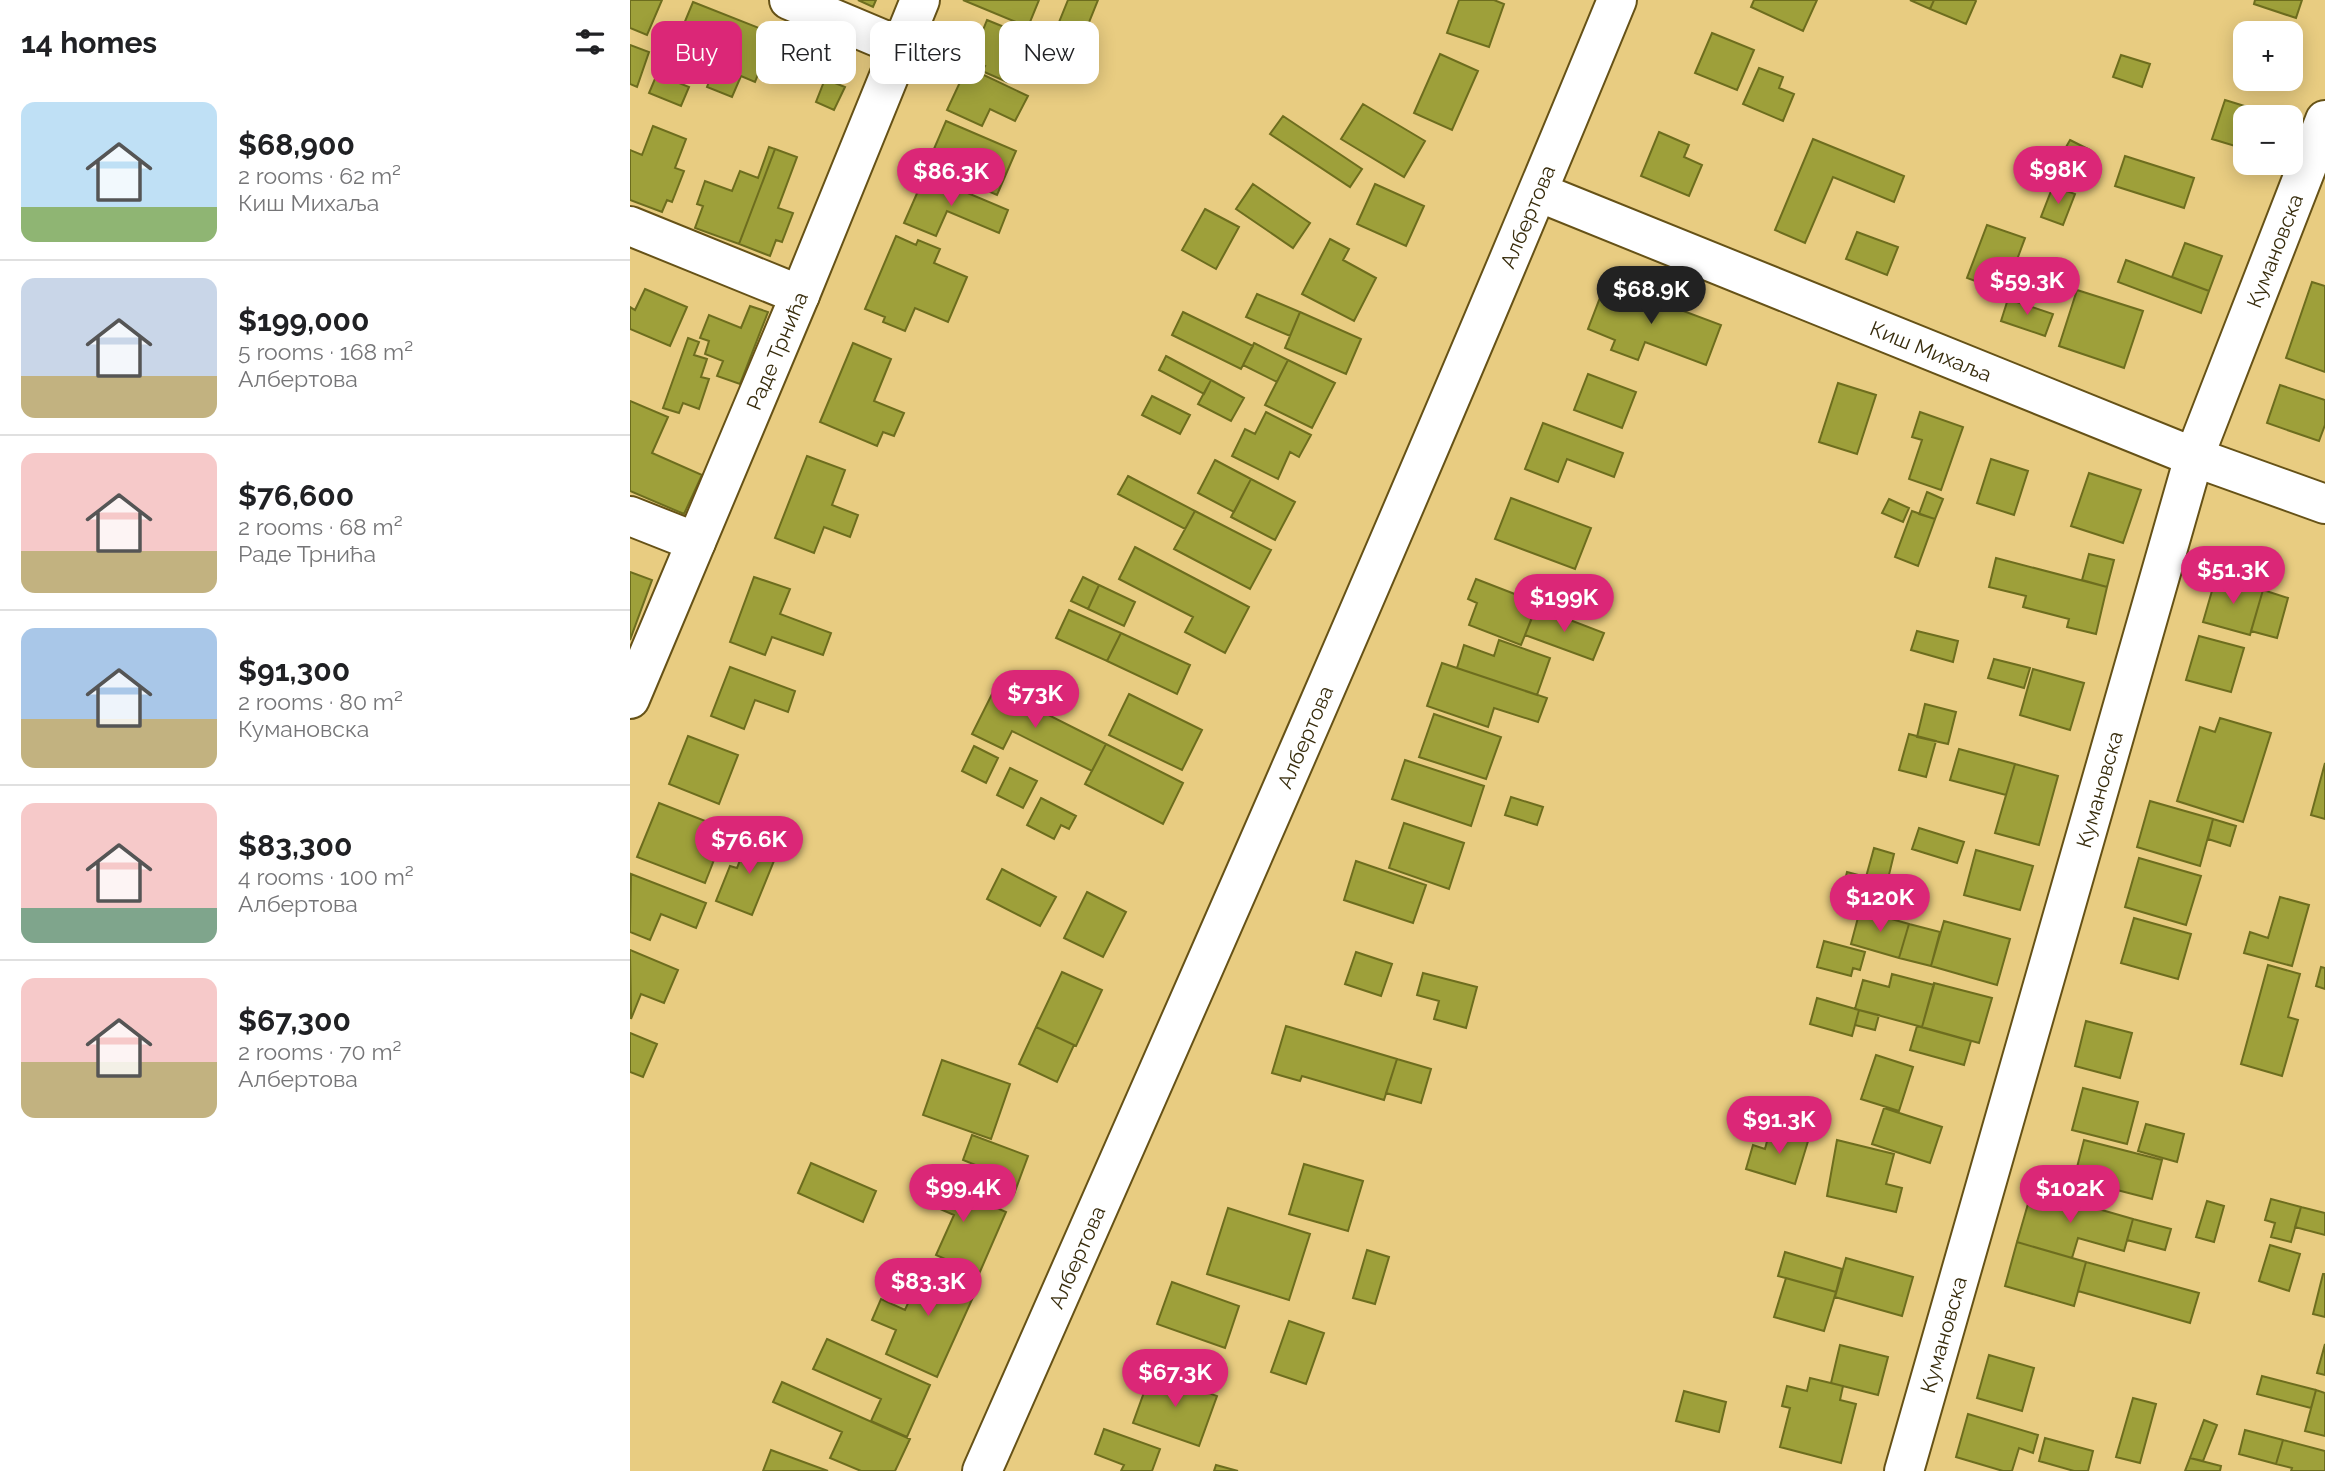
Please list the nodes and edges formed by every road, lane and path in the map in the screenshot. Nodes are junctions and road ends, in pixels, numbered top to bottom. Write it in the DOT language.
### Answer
graph roads {
  1 [pos="789,0"];
  2 [pos="920,0"];
  3 [pos="1617,0"];
  4 [pos="912,21"];
  5 [pos="870,34"];
  6 [pos="886,84"];
  7 [pos="2325,120"];
  8 [pos="1538,192"];
  9 [pos="630,226"];
  10 [pos="800,295"];
  11 [pos="2194,457"];
  12 [pos="2325,504"];
  13 [pos="630,516"];
  14 [pos="696,542"];
  15 [pos="630,699"];
  16 [pos="982,1471"];
  17 [pos="1904,1471"];
  1 -- 5 [label="street"];
  2 -- 4 [label="street, Раде Трнића"];
  3 -- 8 [label="street, Албертова"];
  6 -- 10 [label="street, Раде Трнића"];
  7 -- 11 [label="street, Кумановска"];
  8 -- 11 [label="street, Киш Михаља"];
  8 -- 16 [label="street, Албертова"];
  9 -- 10 [label="street"];
  10 -- 14 [label="street, Раде Трнића"];
  11 -- 12 [label="street, Киш Михаља"];
  11 -- 17 [label="street, Кумановска"];
  13 -- 14 [label="street"];
  14 -- 15 [label="street, Раде Трнића"];
}
